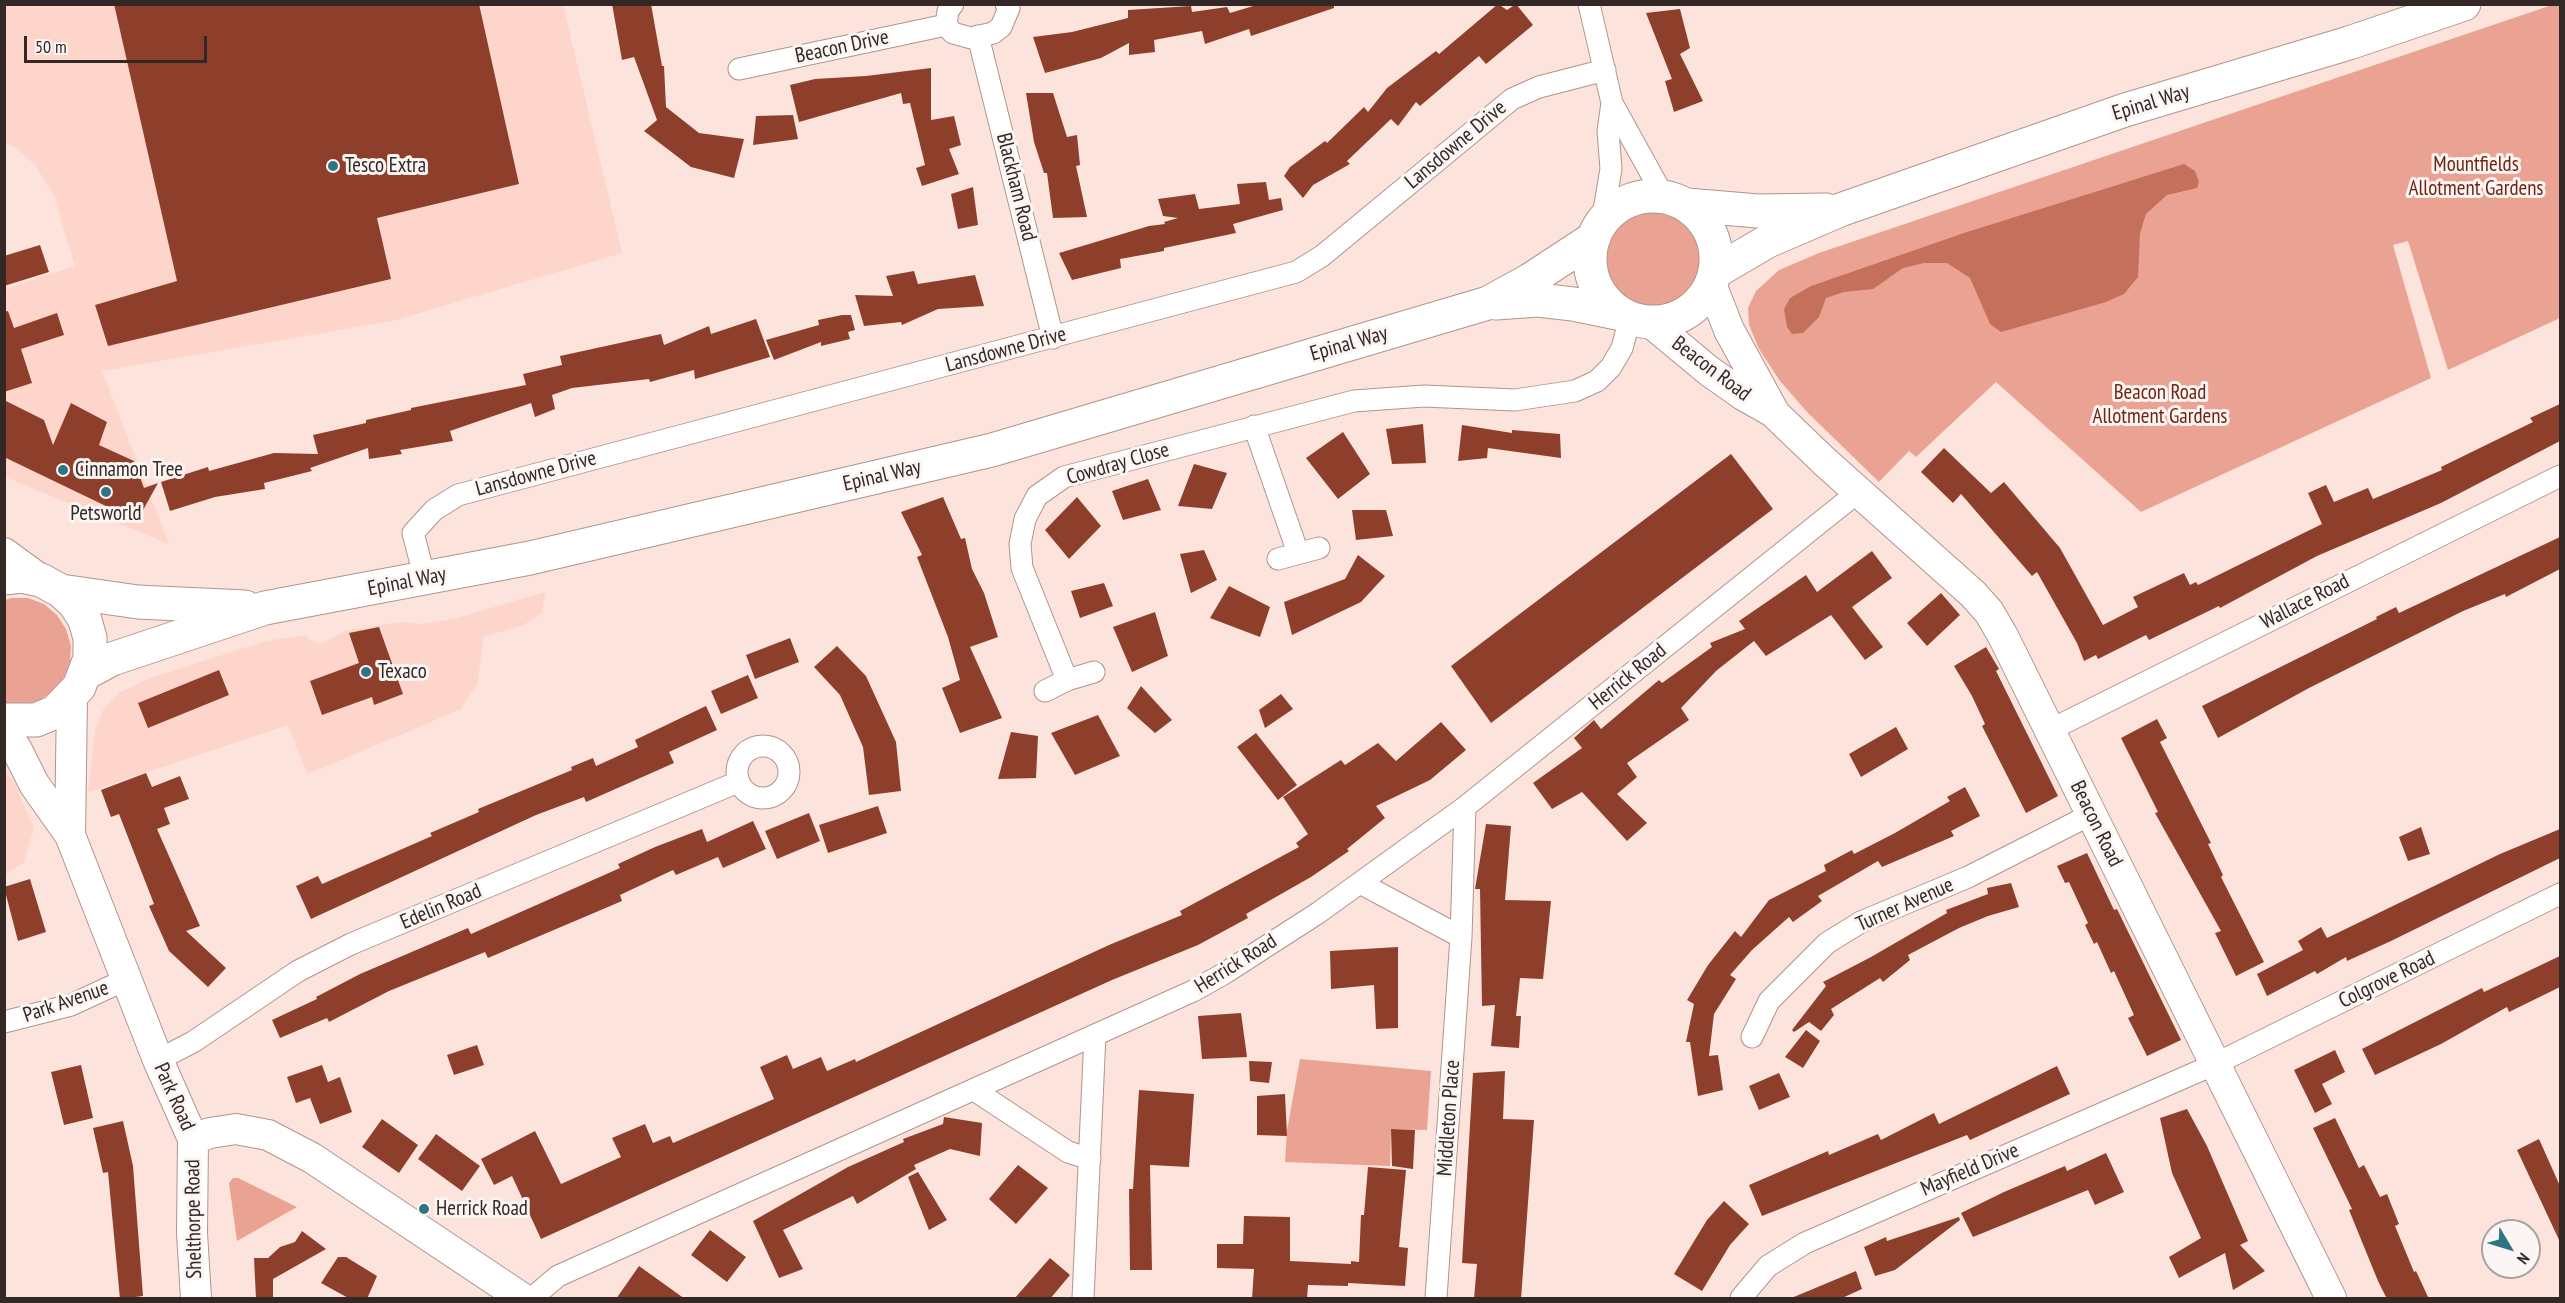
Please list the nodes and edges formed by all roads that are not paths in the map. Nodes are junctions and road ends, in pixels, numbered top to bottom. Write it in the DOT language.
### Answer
graph roads {
  1 [pos="953,4"];
  2 [pos="1589,4"];
  3 [pos="2464,4"];
  4 [pos="1012,6"];
  5 [pos="946,25"];
  6 [pos="978,36"];
  7 [pos="739,69"];
  8 [pos="1605,70"];
  9 [pos="1612,103"];
  10 [pos="1675,201"];
  11 [pos="1840,210"];
  12 [pos="1598,230"];
  13 [pos="1713,278"];
  14 [pos="1488,303"];
  15 [pos="1634,318"];
  16 [pos="1053,338"];
  17 [pos="1775,414"];
  18 [pos="1254,426"];
  19 [pos="2560,476"];
  20 [pos="1858,492"];
  21 [pos="1319,548"];
  22 [pos="4,553"];
  23 [pos="4,578"];
  24 [pos="426,579"];
  25 [pos="51,585"];
  26 [pos="265,609"];
  27 [pos="1094,672"];
  28 [pos="1066,680"];
  29 [pos="79,685"];
  30 [pos="1045,691"];
  31 [pos="4,720"];
  32 [pos="2050,730"];
  33 [pos="4,733"];
  34 [pos="738,782"];
  35 [pos="1465,807"];
  36 [pos="2092,814"];
  37 [pos="70,835"];
  38 [pos="1360,883"];
  39 [pos="2560,894"];
  40 [pos="1461,937"];
  41 [pos="127,980"];
  42 [pos="4,1022"];
  43 [pos="1095,1035"];
  44 [pos="1752,1037"];
  45 [pos="158,1059"];
  46 [pos="2213,1065"];
  47 [pos="974,1090"];
  48 [pos="193,1139"];
  49 [pos="1090,1159"];
  50 [pos="196,1299"];
  51 [pos="522,1299"];
  52 [pos="532,1299"];
  53 [pos="1083,1299"];
  54 [pos="1436,1299"];
  55 [pos="1741,1299"];
  56 [pos="2331,1299"];
  1 -- 5 [label="street"];
  2 -- 8 [label="street"];
  3 -- 11 [label="main road, Epinal Way"];
  4 -- 6 [label="street"];
  5 -- 6 [label="street"];
  5 -- 7 [label="street, Beacon Drive"];
  6 -- 16 [label="street, Blackham Road"];
  8 -- 9 [label="street"];
  8 -- 16 [label="street, Lansdowne Drive"];
  9 -- 10 [label="street"];
  9 -- 12 [label="street"];
  10 -- 11 [label="main road, Epinal Way"];
  10 -- 12 [label="main road"];
  10 -- 13 [label="main road"];
  11 -- 13 [label="main road, Epinal Way"];
  12 -- 14 [label="main road, Epinal Way"];
  12 -- 15 [label="main road"];
  13 -- 15 [label="main road"];
  13 -- 17 [label="street, Beacon Road"];
  14 -- 15 [label="main road, Epinal Way"];
  14 -- 24 [label="main road, Epinal Way"];
  15 -- 17 [label="street, Beacon Road"];
  15 -- 18 [label="street, Cowdray Close"];
  16 -- 24 [label="street, Lansdowne Drive"];
  17 -- 20 [label="street, Beacon Road"];
  18 -- 21 [label="street"];
  18 -- 28 [label="street, Cowdray Close"];
  19 -- 32 [label="street, Wallace Road"];
  20 -- 32 [label="street, Beacon Road"];
  20 -- 35 [label="street, Herrick Road"];
  22 -- 25 [label="street"];
  23 -- 25 [label="main road, Epinal Way"];
  24 -- 26 [label="main road, Epinal Way"];
  25 -- 26 [label="main road, Epinal Way"];
  25 -- 29 [label="main road"];
  26 -- 29 [label="main road, Epinal Way"];
  27 -- 28 [label="street"];
  28 -- 30 [label="street"];
  29 -- 31 [label="main road, Epinal Way"];
  29 -- 37 [label="street, Park Road"];
  32 -- 36 [label="street, Beacon Road"];
  33 -- 37 [label="street, Park Road"];
  34 -- 45 [label="street, Edelin Road"];
  35 -- 38 [label="street, Herrick Road"];
  35 -- 40 [label="street, Middleton Place"];
  36 -- 44 [label="street, Turner Avenue"];
  36 -- 46 [label="street, Beacon Road"];
  37 -- 41 [label="street, Park Road"];
  38 -- 40 [label="street"];
  38 -- 43 [label="street, Herrick Road"];
  39 -- 46 [label="street, Colgrove Road"];
  40 -- 54 [label="street, Middleton Place"];
  41 -- 42 [label="street, Park Avenue"];
  41 -- 45 [label="street, Park Road"];
  43 -- 47 [label="street, Herrick Road"];
  43 -- 49 [label="street"];
  45 -- 48 [label="street, Park Road"];
  46 -- 55 [label="street, Mayfield Drive"];
  46 -- 56 [label="street, Beacon Road"];
  47 -- 49 [label="street"];
  47 -- 52 [label="street, Herrick Road"];
  48 -- 50 [label="street, Shelthorpe Road"];
  48 -- 51 [label="street, Park Road"];
  49 -- 53 [label="street"];
}
